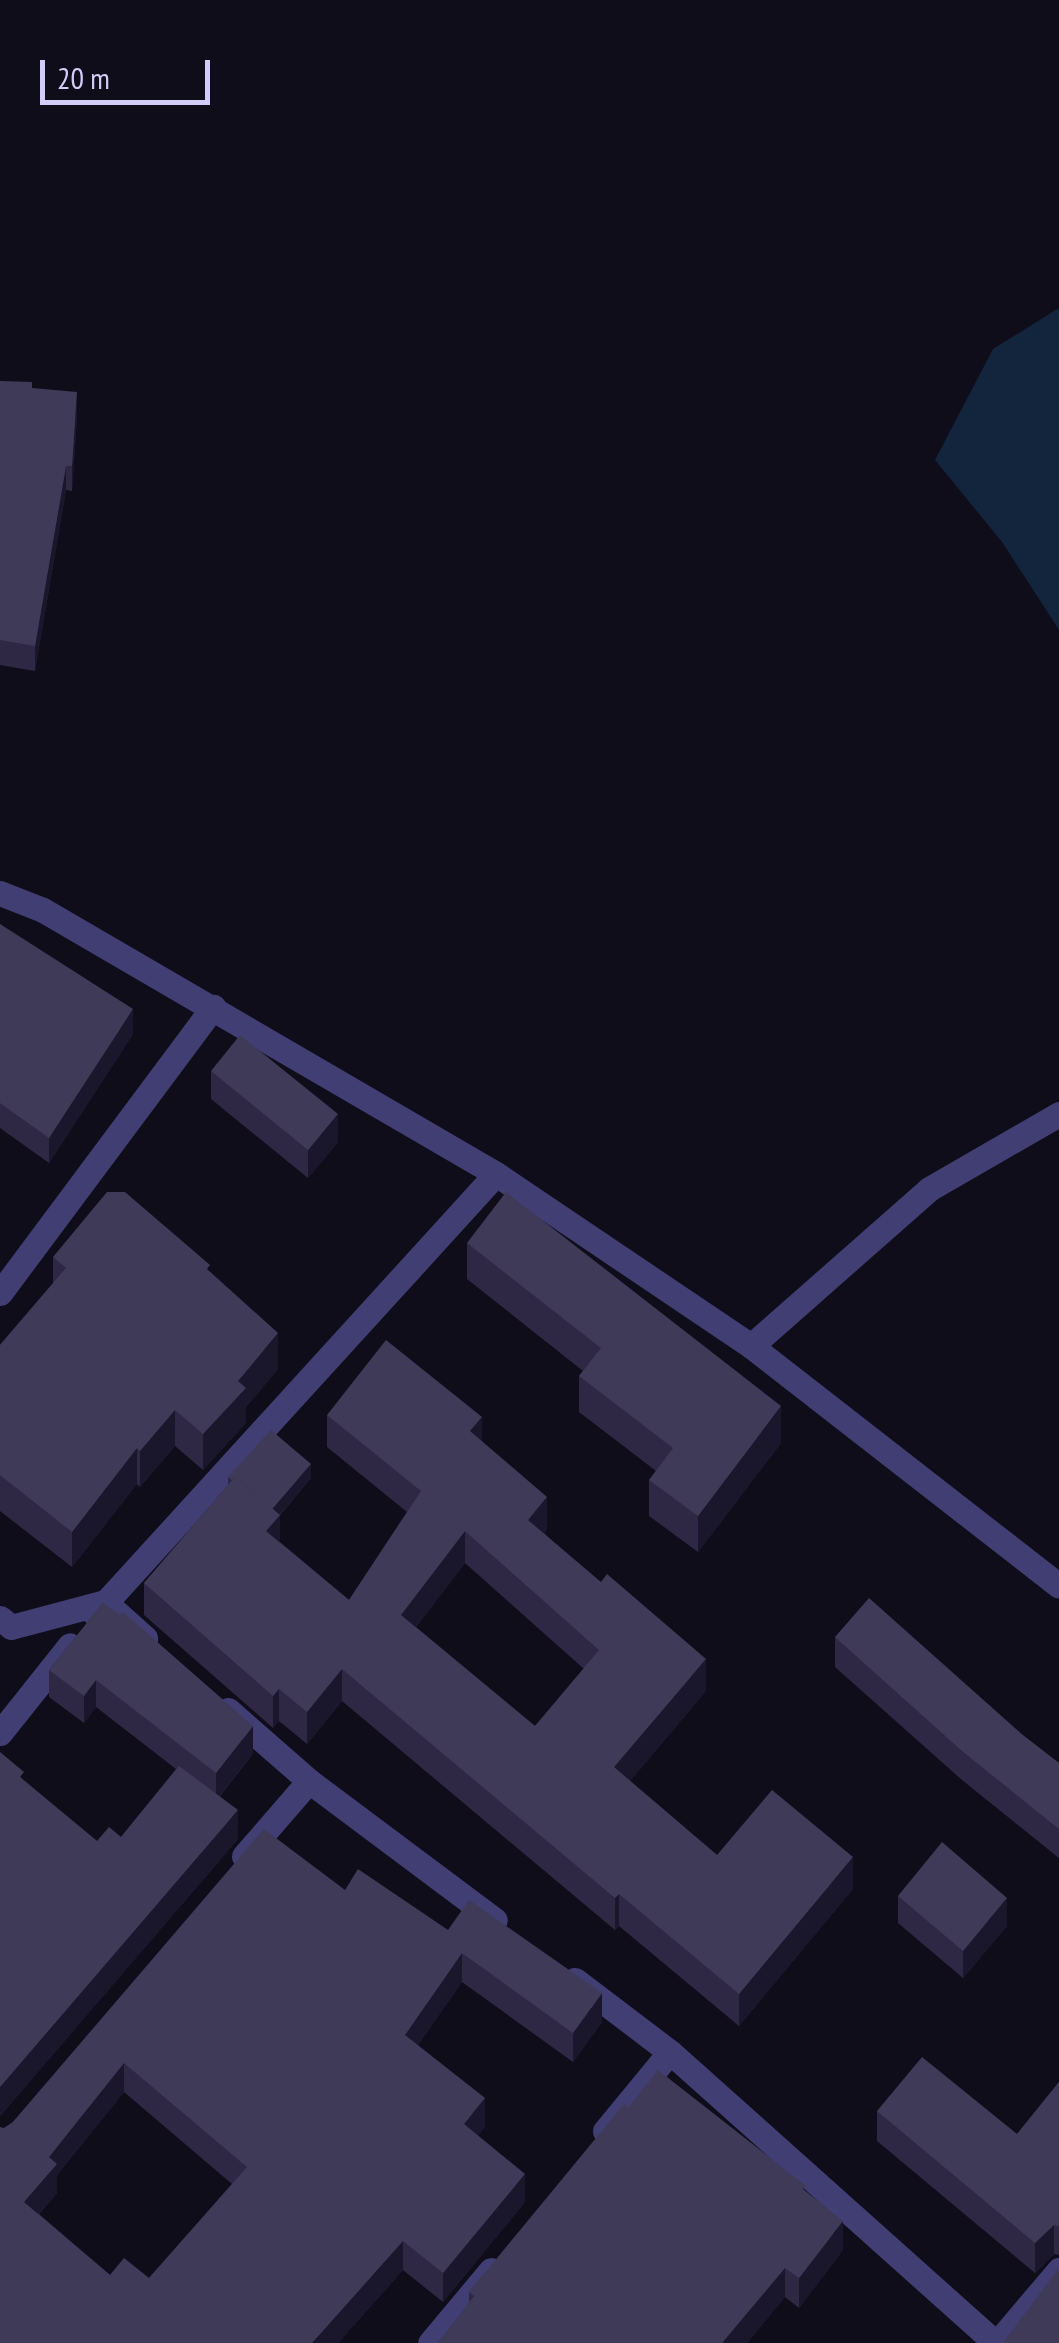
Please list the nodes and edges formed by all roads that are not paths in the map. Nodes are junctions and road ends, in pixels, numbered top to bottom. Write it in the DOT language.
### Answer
graph roads {
  1 [pos="0,893"];
  2 [pos="213,1007"];
  3 [pos="1059,1114"];
  4 [pos="496,1174"];
  5 [pos="0,1293"];
  6 [pos="751,1346"];
  7 [pos="1059,1586"];
  8 [pos="105,1602"];
  9 [pos="0,1618"];
  10 [pos="163,1653"];
  11 [pos="207,1692"];
  12 [pos="0,1733"];
  13 [pos="309,1780"];
  14 [pos="232,1871"];
  15 [pos="513,1934"];
  16 [pos="560,1970"];
  17 [pos="670,2052"];
  18 [pos="594,2144"];
  19 [pos="506,2251"];
  20 [pos="1059,2270"];
  21 [pos="430,2343"];
  22 [pos="996,2343"];
  1 -- 2 [label="street"];
  2 -- 4 [label="street"];
  2 -- 5 [label="street"];
  3 -- 6 [label="street"];
  4 -- 6 [label="street"];
  4 -- 8 [label="street"];
  6 -- 7 [label="street"];
  8 -- 9 [label="street"];
  8 -- 10 [label="street"];
  8 -- 12 [label="street"];
  11 -- 13 [label="street"];
  13 -- 14 [label="street"];
  13 -- 15 [label="street"];
  16 -- 17 [label="street"];
  17 -- 18 [label="street"];
  17 -- 22 [label="street"];
  19 -- 21 [label="street"];
  20 -- 22 [label="street"];
}
